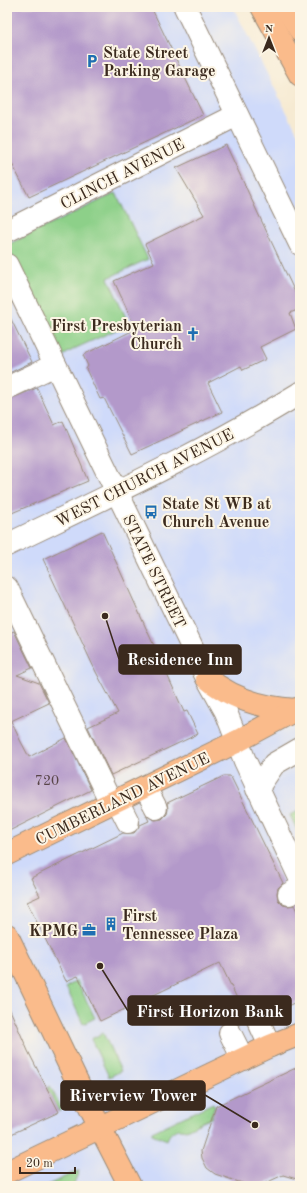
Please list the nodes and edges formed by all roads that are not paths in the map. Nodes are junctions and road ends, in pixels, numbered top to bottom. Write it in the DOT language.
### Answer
graph roads {
  1 [pos="185,7"];
  2 [pos="262,7"];
  3 [pos="286,7"];
  4 [pos="300,30"];
  5 [pos="300,75"];
  6 [pos="237,115"];
  7 [pos="7,231"];
  8 [pos="300,244"];
  9 [pos="7,265"];
  10 [pos="55,365"];
  11 [pos="7,388"];
  12 [pos="300,394"];
  13 [pos="117,493"];
  14 [pos="7,545"];
  15 [pos="7,588"];
  16 [pos="207,678"];
  17 [pos="298,709"];
  18 [pos="236,742"];
  19 [pos="300,749"];
  20 [pos="145,786"];
  21 [pos="257,789"];
  22 [pos="114,802"];
  23 [pos="156,808"];
  24 [pos="128,822"];
  25 [pos="7,854"];
  26 [pos="296,887"];
  27 [pos="7,935"];
  28 [pos="258,1020"];
  29 [pos="230,1033"];
  30 [pos="300,1034"];
  31 [pos="270,1046"];
  32 [pos="242,1059"];
  33 [pos="100,1127"];
  34 [pos="7,1172"];
  35 [pos="130,1186"];
  1 -- 6 [label="street"];
  2 -- 5 [label="main road"];
  3 -- 4 [label="main road"];
  6 -- 7 [label="street, CLINCH AVENUE"];
  6 -- 8 [label="street"];
  9 -- 10 [label="street, STATE STREET"];
  10 -- 11 [label="street"];
  10 -- 13 [label="street, STATE STREET"];
  12 -- 13 [label="street, WEST CHURCH AVENUE"];
  13 -- 14 [label="street, WEST CHURCH AVENUE"];
  13 -- 16 [label="street, STATE STREET"];
  15 -- 22 [label="street"];
  16 -- 17 [label="main road"];
  16 -- 18 [label="street, STATE STREET"];
  17 -- 18 [label="main road, CUMBERLAND AVENUE"];
  18 -- 20 [label="main road, CUMBERLAND AVENUE"];
  18 -- 21 [label="street, STATE STREET"];
  19 -- 21 [label="street"];
  20 -- 22 [label="main road, CUMBERLAND AVENUE"];
  20 -- 23 [label="street"];
  21 -- 26 [label="street, STATE STREET"];
  22 -- 24 [label="street"];
  22 -- 25 [label="main road, CUMBERLAND AVENUE"];
  27 -- 33 [label="main road"];
  28 -- 31 [label="street"];
  29 -- 32 [label="street"];
  30 -- 31 [label="main road"];
  31 -- 32 [label="main road"];
  32 -- 33 [label="main road"];
  33 -- 34 [label="main road"];
  33 -- 35 [label="main road"];
}
